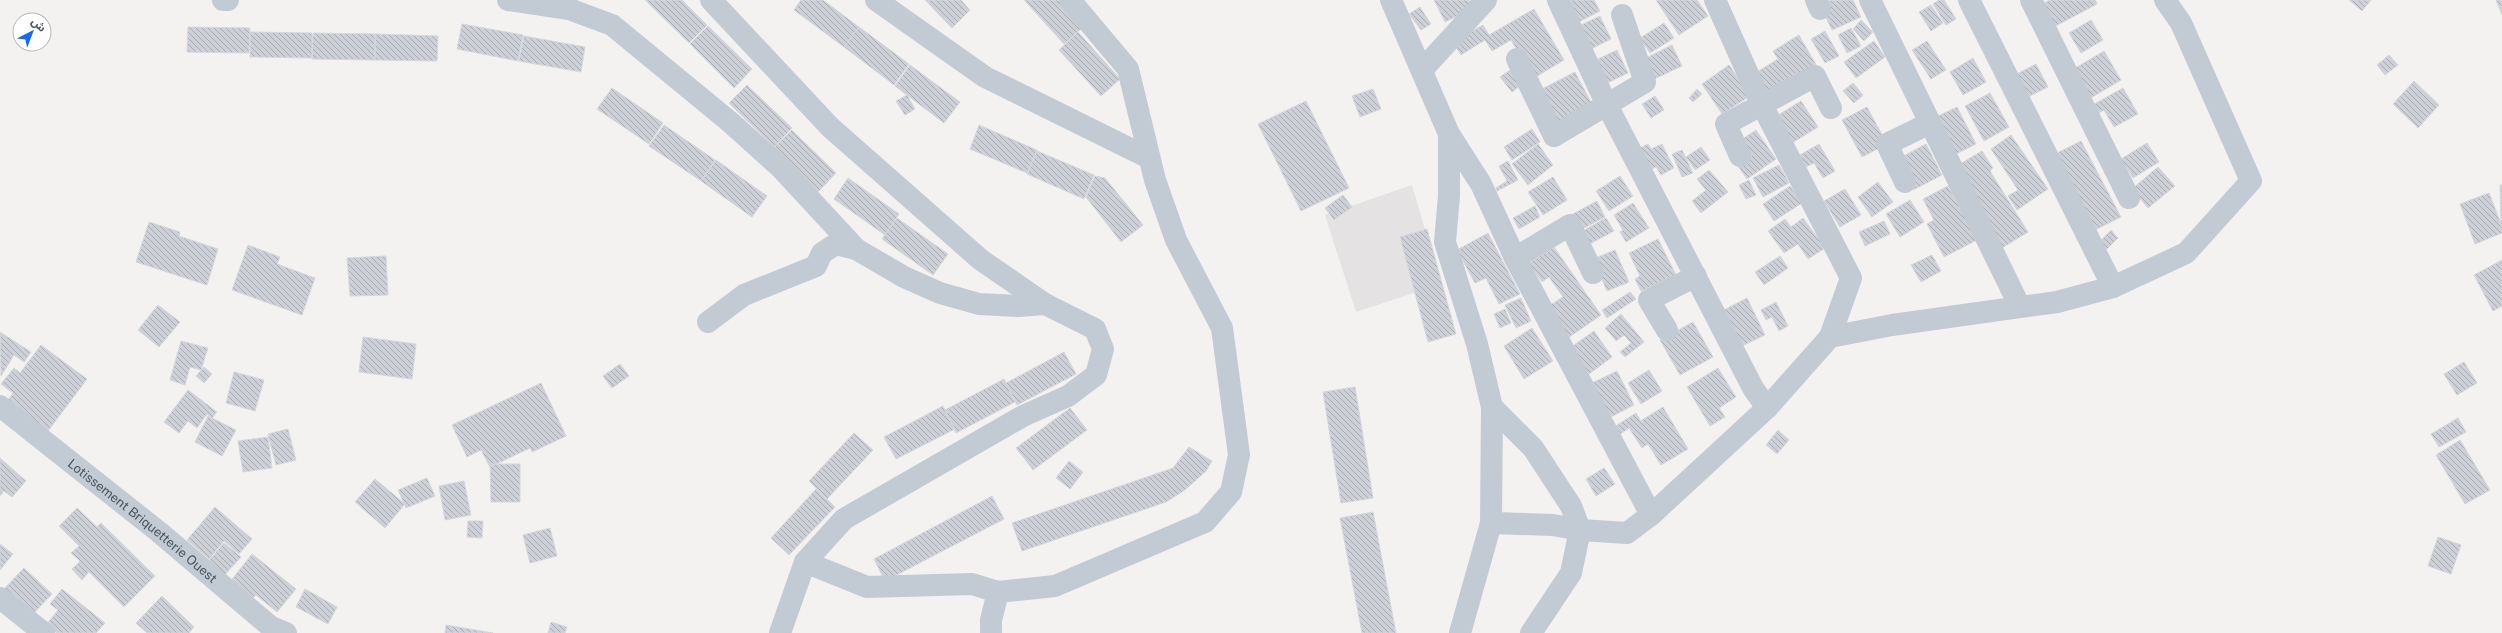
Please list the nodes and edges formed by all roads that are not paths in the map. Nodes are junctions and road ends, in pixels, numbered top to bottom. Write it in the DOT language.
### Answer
graph roads {
  1 [pos="223,0"];
  2 [pos="228,0"];
  3 [pos="508,0"];
  4 [pos="711,0"];
  5 [pos="876,0"];
  6 [pos="1070,0"];
  7 [pos="1390,0"];
  8 [pos="1486,0"];
  9 [pos="1558,0"];
  10 [pos="1715,0"];
  11 [pos="1870,0"];
  12 [pos="1969,0"];
  13 [pos="2031,0"];
  14 [pos="2165,0"];
  15 [pos="1622,15"];
  16 [pos="1517,59"];
  17 [pos="1422,70"];
  18 [pos="1761,103"];
  19 [pos="1607,105"];
  20 [pos="1831,108"];
  21 [pos="1930,123"];
  22 [pos="1449,134"];
  23 [pos="1740,156"];
  24 [pos="1149,158"];
  25 [pos="1906,182"];
  26 [pos="2129,198"];
  27 [pos="856,248"];
  28 [pos="1515,258"];
  29 [pos="1593,273"];
  30 [pos="1696,276"];
  31 [pos="2113,287"];
  32 [pos="1045,304"];
  33 [pos="2020,307"];
  34 [pos="708,322"];
  35 [pos="1667,330"];
  36 [pos="1830,337"];
  37 [pos="0,406"];
  38 [pos="1492,407"];
  39 [pos="1767,408"];
  40 [pos="1651,515"];
  41 [pos="1580,530"];
  42 [pos="1489,533"];
  43 [pos="805,562"];
  44 [pos="998,592"];
  45 [pos="0,598"];
  46 [pos="44,633"];
  47 [pos="286,633"];
  48 [pos="780,633"];
  49 [pos="991,633"];
  50 [pos="1460,633"];
  51 [pos="1530,633"];
  1 -- 2 [label="street"];
  3 -- 27 [label="street"];
  4 -- 32 [label="street"];
  5 -- 24 [label="street"];
  6 -- 24 [label="street"];
  7 -- 17 [label="street"];
  8 -- 17 [label="street"];
  9 -- 19 [label="street"];
  10 -- 18 [label="street"];
  11 -- 21 [label="street"];
  12 -- 31 [label="street"];
  13 -- 26 [label="street"];
  14 -- 31 [label="street"];
  15 -- 19 [label="street"];
  16 -- 19 [label="street"];
  17 -- 22 [label="street"];
  18 -- 20 [label="street"];
  18 -- 23 [label="street"];
  18 -- 36 [label="street"];
  19 -- 30 [label="street"];
  21 -- 25 [label="street"];
  21 -- 33 [label="street"];
  22 -- 28 [label="street"];
  22 -- 38 [label="street"];
  24 -- 44 [label="street"];
  27 -- 32 [label="street"];
  27 -- 34 [label="street"];
  28 -- 29 [label="street"];
  28 -- 40 [label="street"];
  30 -- 35 [label="street"];
  30 -- 39 [label="street"];
  31 -- 33 [label="street"];
  32 -- 43 [label="street"];
  33 -- 36 [label="street"];
  36 -- 39 [label="street"];
  37 -- 47 [label="street, Lotissement Briquetterie Ouest"];
  38 -- 41 [label="street"];
  38 -- 42 [label="street"];
  39 -- 40 [label="street"];
  40 -- 41 [label="street"];
  41 -- 42 [label="street"];
  41 -- 51 [label="street"];
  42 -- 50 [label="street"];
  43 -- 44 [label="street"];
  43 -- 48 [label="street"];
  44 -- 49 [label="street"];
  45 -- 46 [label="street"];
}
